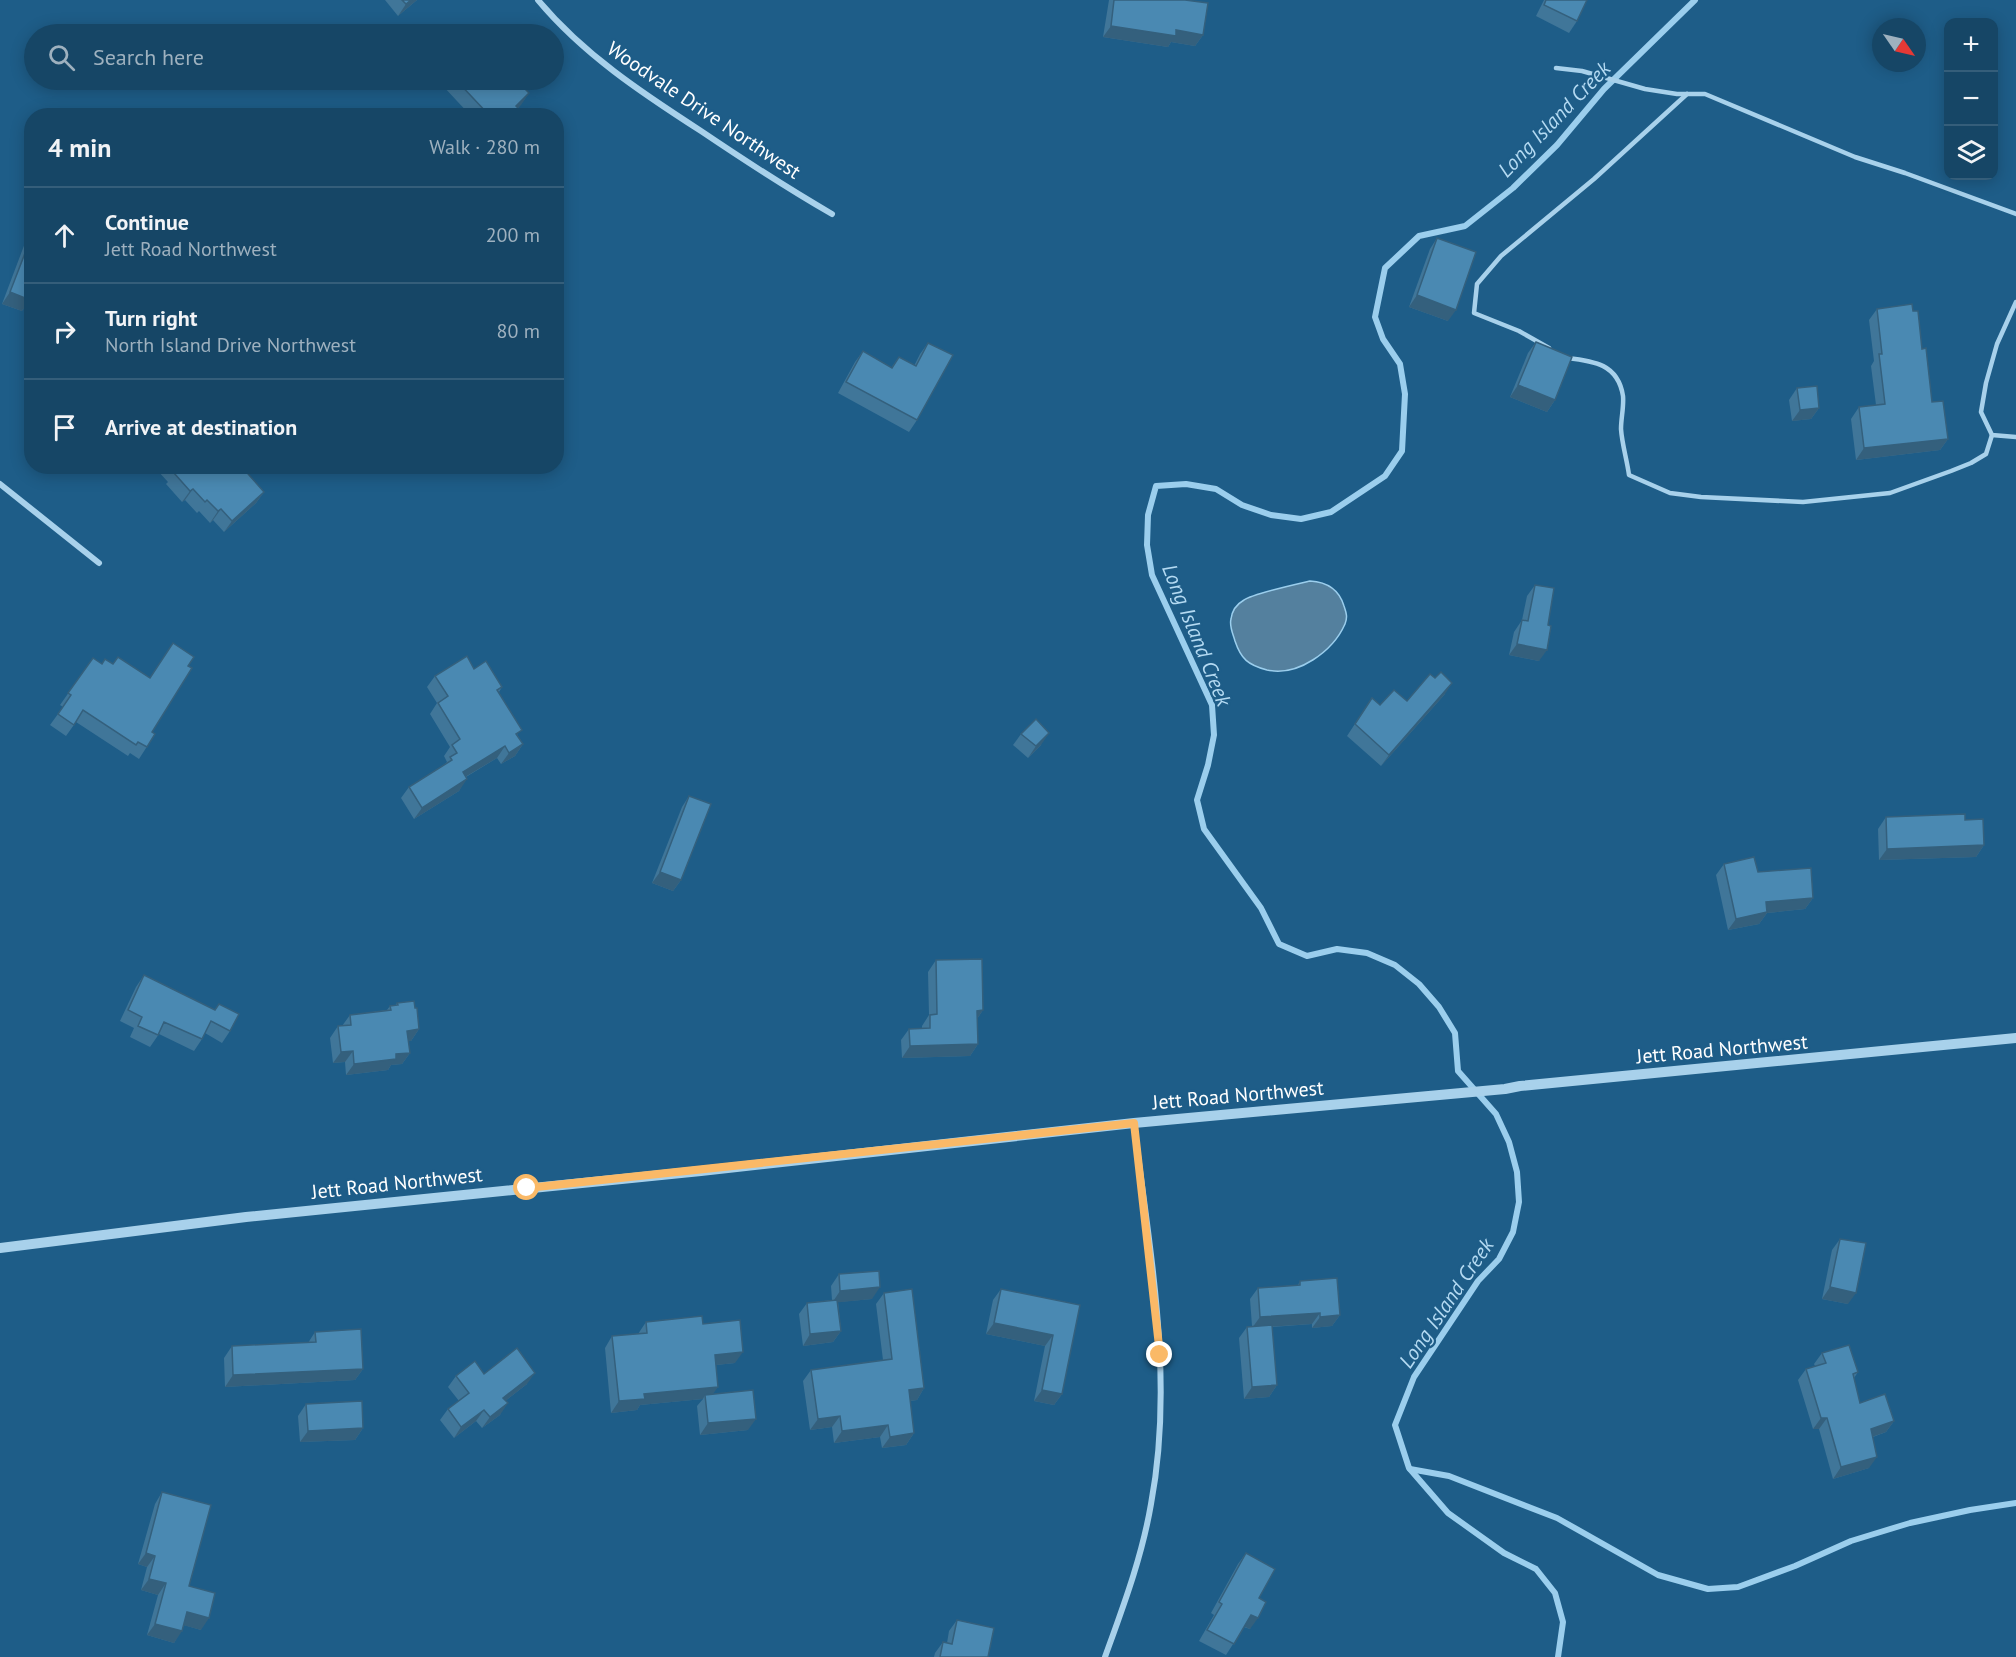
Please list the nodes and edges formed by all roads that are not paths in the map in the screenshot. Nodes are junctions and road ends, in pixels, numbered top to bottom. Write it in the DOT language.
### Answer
graph roads {
  1 [pos="538,0"];
  2 [pos="560,24"];
  3 [pos="564,28"];
  4 [pos="1556,68"];
  5 [pos="1687,94"];
  6 [pos="832,214"];
  7 [pos="2016,214"];
  8 [pos="2016,302"];
  9 [pos="1992,435"];
  10 [pos="2016,437"];
  11 [pos="0,484"];
  12 [pos="99,562"];
  13 [pos="2016,1038"];
  14 [pos="1134,1123"];
  15 [pos="0,1248"];
  16 [pos="1105,1657"];
  1 -- 2 [label="street, Woodvale Drive Northwest"];
  3 -- 6 [label="street, Woodvale Drive Northwest"];
  4 -- 5 [label="lane"];
  5 -- 7 [label="lane"];
  5 -- 9 [label="lane"];
  8 -- 9 [label="lane"];
  9 -- 10 [label="lane"];
  11 -- 12 [label="street"];
  13 -- 14 [label="street, Jett Road Northwest"];
  14 -- 15 [label="street, Jett Road Northwest"];
  14 -- 16 [label="street"];
}
